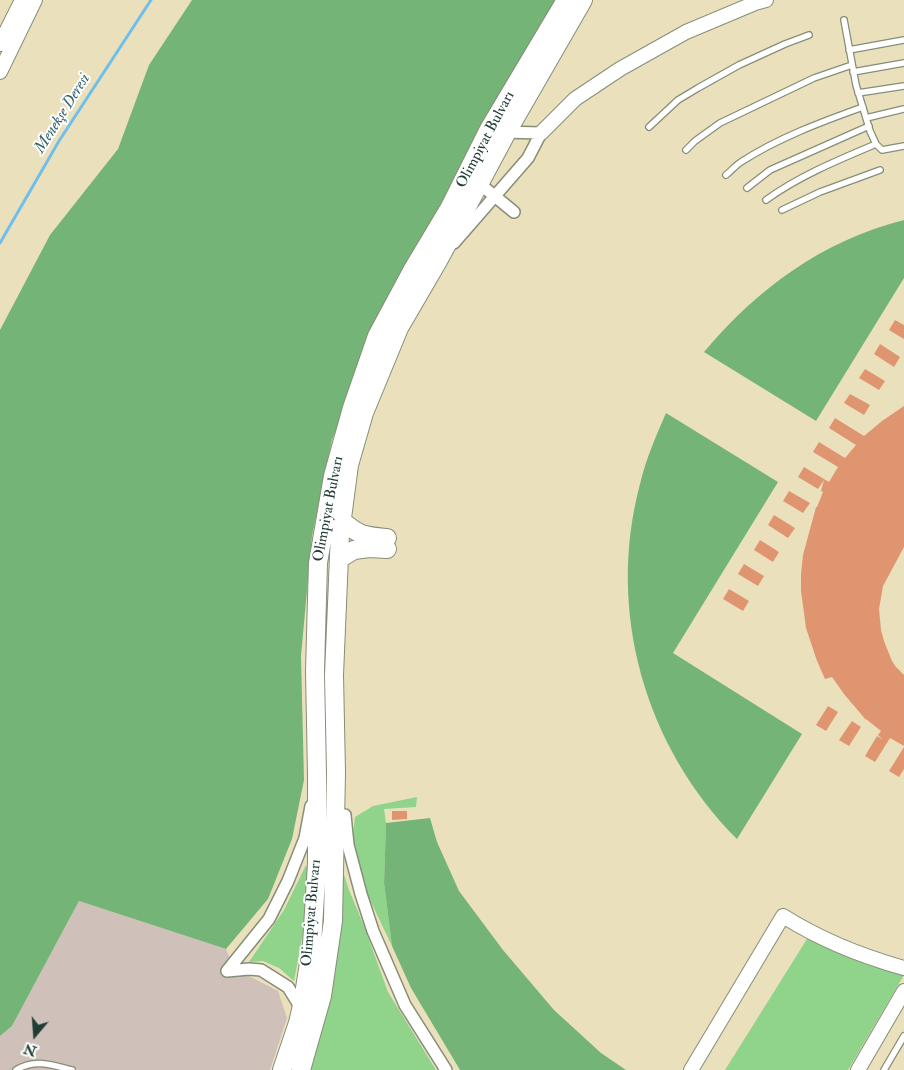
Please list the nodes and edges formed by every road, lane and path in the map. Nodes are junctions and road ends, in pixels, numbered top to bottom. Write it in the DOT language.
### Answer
graph roads {
  1 [pos="22,0"];
  2 [pos="36,0"];
  3 [pos="566,0"];
  4 [pos="583,0"];
  5 [pos="766,0"];
  6 [pos="844,20"];
  7 [pos="809,35"];
  8 [pos="904,40"];
  9 [pos="0,44"];
  10 [pos="849,50"];
  11 [pos="904,63"];
  12 [pos="852,64"];
  13 [pos="0,72"];
  14 [pos="853,72"];
  15 [pos="904,86"];
  16 [pos="858,94"];
  17 [pos="862,106"];
  18 [pos="904,109"];
  19 [pos="866,118"];
  20 [pos="869,126"];
  21 [pos="649,127"];
  22 [pos="489,129"];
  23 [pos="507,132"];
  24 [pos="541,134"];
  25 [pos="876,144"];
  26 [pos="904,146"];
  27 [pos="686,150"];
  28 [pos="880,170"];
  29 [pos="726,175"];
  30 [pos="473,178"];
  31 [pos="747,188"];
  32 [pos="495,196"];
  33 [pos="766,200"];
  34 [pos="782,210"];
  35 [pos="514,212"];
  36 [pos="438,261"];
  37 [pos="342,521"];
  38 [pos="339,559"];
  39 [pos="318,775"];
  40 [pos="345,816"];
  41 [pos="904,968"];
  42 [pos="904,990"];
  43 [pos="301,1008"];
  44 [pos="904,1036"];
  45 [pos="16,1070"];
  46 [pos="72,1070"];
  47 [pos="282,1070"];
  48 [pos="301,1070"];
  49 [pos="446,1070"];
  50 [pos="691,1070"];
  51 [pos="858,1070"];
  52 [pos="884,1070"];
  1 -- 9 [label="street"];
  2 -- 13 [label="street"];
  3 -- 22 [label="main road, Olimpiyat Bulvarı"];
  4 -- 23 [label="main road, Olimpiyat Bulvarı"];
  5 -- 24 [label="street"];
  6 -- 10 [label="lane"];
  7 -- 21 [label="lane"];
  8 -- 10 [label="lane"];
  10 -- 12 [label="lane"];
  11 -- 14 [label="lane"];
  12 -- 14 [label="lane"];
  12 -- 27 [label="lane"];
  14 -- 16 [label="lane"];
  15 -- 16 [label="lane"];
  16 -- 17 [label="lane"];
  17 -- 19 [label="lane"];
  17 -- 29 [label="lane"];
  18 -- 19 [label="lane"];
  19 -- 20 [label="lane"];
  20 -- 25 [label="lane"];
  20 -- 31 [label="lane"];
  22 -- 23 [label="street"];
  22 -- 30 [label="main road, Olimpiyat Bulvarı"];
  23 -- 24 [label="street"];
  23 -- 30 [label="main road, Olimpiyat Bulvarı"];
  24 -- 32 [label="street"];
  25 -- 26 [label="lane"];
  25 -- 33 [label="lane"];
  28 -- 34 [label="lane"];
  30 -- 32 [label="street"];
  30 -- 36 [label="main road, Olimpiyat Bulvarı"];
  30 -- 39 [label="main road, Olimpiyat Bulvarı"];
  32 -- 35 [label="street"];
  32 -- 36 [label="street"];
  36 -- 37 [label="main road, Olimpiyat Bulvarı"];
  37 -- 38 [label="main road, Olimpiyat Bulvarı"];
  37 -- 38 [label="main road"];
  38 -- 48 [label="main road, Olimpiyat Bulvarı"];
  39 -- 43 [label="main road, Olimpiyat Bulvarı"];
  39 -- 43 [label="street"];
  40 -- 49 [label="street"];
  41 -- 50 [label="street"];
  42 -- 51 [label="street"];
  43 -- 47 [label="main road, Olimpiyat Bulvarı"];
  44 -- 52 [label="lane"];
  45 -- 46 [label="lane"];
}
